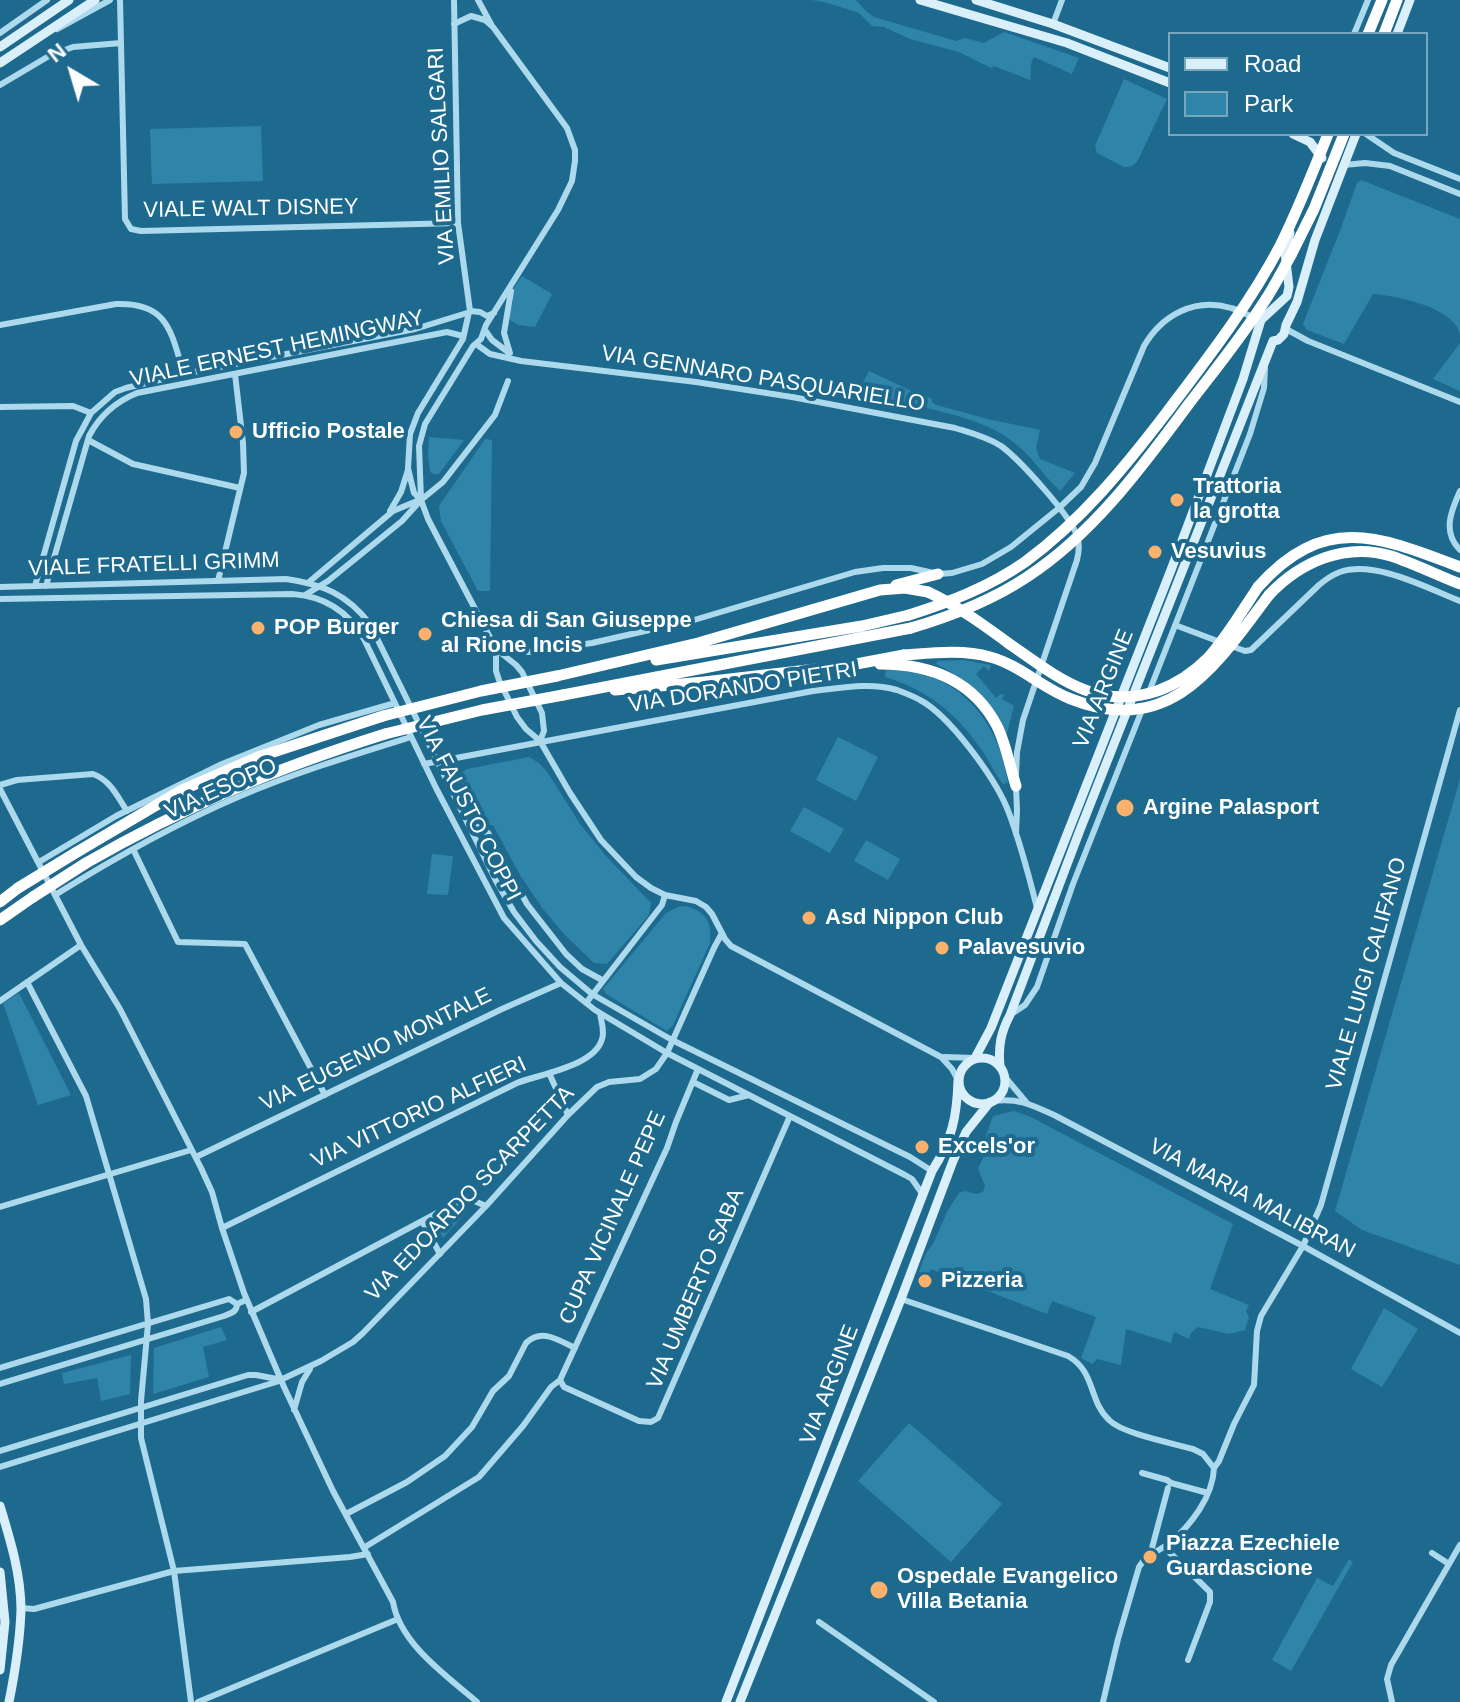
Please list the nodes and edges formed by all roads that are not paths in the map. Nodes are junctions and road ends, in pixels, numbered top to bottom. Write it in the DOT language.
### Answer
graph roads {
  1 [pos="47,0"];
  2 [pos="69,0"];
  3 [pos="95,0"];
  4 [pos="110,0"];
  5 [pos="120,0"];
  6 [pos="454,0"];
  7 [pos="478,0"];
  8 [pos="920,0"];
  9 [pos="976,0"];
  10 [pos="1062,0"];
  11 [pos="1368,0"];
  12 [pos="1384,0"];
  13 [pos="1397,0"];
  14 [pos="1410,0"];
  15 [pos="946,4"];
  16 [pos="454,24"];
  17 [pos="1053,24"];
  18 [pos="493,27"];
  19 [pos="50,31"];
  20 [pos="1355,32"];
  21 [pos="1371,32"];
  22 [pos="1385,32"];
  23 [pos="1398,32"];
  24 [pos="0,33"];
  25 [pos="121,43"];
  26 [pos="0,47"];
  27 [pos="0,63"];
  28 [pos="1168,67"];
  29 [pos="1168,82"];
  30 [pos="0,85"];
  31 [pos="1297,136"];
  32 [pos="1329,136"];
  33 [pos="1329,136"];
  34 [pos="1343,136"];
  35 [pos="1355,136"];
  36 [pos="1369,136"];
  37 [pos="1322,158"];
  38 [pos="1344,165"];
  39 [pos="1460,179"];
  40 [pos="1460,194"];
  41 [pos="458,223"];
  42 [pos="512,284"];
  43 [pos="469,312"];
  44 [pos="494,313"];
  45 [pos="483,315"];
  46 [pos="1263,321"];
  47 [pos="0,325"];
  48 [pos="486,327"];
  49 [pos="1286,327"];
  50 [pos="463,338"];
  51 [pos="1273,341"];
  52 [pos="474,345"];
  53 [pos="510,353"];
  54 [pos="521,361"];
  55 [pos="1265,362"];
  56 [pos="184,374"];
  57 [pos="235,374"];
  58 [pos="508,381"];
  59 [pos="1460,402"];
  60 [pos="0,407"];
  61 [pos="91,413"];
  62 [pos="88,440"];
  63 [pos="408,468"];
  64 [pos="240,488"];
  65 [pos="1460,491"];
  66 [pos="421,500"];
  67 [pos="1059,508"];
  68 [pos="386,517"];
  69 [pos="1460,550"];
  70 [pos="1460,567"];
  71 [pos="938,574"];
  72 [pos="218,581"];
  73 [pos="309,582"];
  74 [pos="1460,584"];
  75 [pos="321,585"];
  76 [pos="35,586"];
  77 [pos="46,586"];
  78 [pos="0,587"];
  79 [pos="880,590"];
  80 [pos="305,595"];
  81 [pos="43,597"];
  82 [pos="0,599"];
  83 [pos="1460,601"];
  84 [pos="1175,625"];
  85 [pos="496,649"];
  86 [pos="851,665"];
  87 [pos="557,676"];
  88 [pos="583,691"];
  89 [pos="395,703"];
  90 [pos="1460,710"];
  91 [pos="411,737"];
  92 [pos="540,741"];
  93 [pos="437,761"];
  94 [pos="424,764"];
  95 [pos="1016,786"];
  96 [pos="0,787"];
  97 [pos="127,811"];
  98 [pos="467,822"];
  99 [pos="1016,834"];
  100 [pos="133,849"];
  101 [pos="39,862"];
  102 [pos="55,895"];
  103 [pos="665,895"];
  104 [pos="0,902"];
  105 [pos="1037,908"];
  106 [pos="0,920"];
  107 [pos="722,933"];
  108 [pos="81,945"];
  109 [pos="573,979"];
  110 [pos="602,980"];
  111 [pos="27,982"];
  112 [pos="561,983"];
  113 [pos="592,994"];
  114 [pos="0,1001"];
  115 [pos="586,1003"];
  116 [pos="600,1013"];
  117 [pos="1010,1015"];
  118 [pos="672,1040"];
  119 [pos="667,1053"];
  120 [pos="941,1057"];
  121 [pos="975,1058"];
  122 [pos="1000,1066"];
  123 [pos="698,1069"];
  124 [pos="549,1073"];
  125 [pos="1005,1077"];
  126 [pos="958,1080"];
  127 [pos="693,1082"];
  128 [pos="325,1095"];
  129 [pos="749,1095"];
  130 [pos="992,1101"];
  131 [pos="1026,1102"];
  132 [pos="568,1115"];
  133 [pos="790,1116"];
  134 [pos="191,1150"];
  135 [pos="196,1157"];
  136 [pos="932,1171"];
  137 [pos="110,1174"];
  138 [pos="923,1195"];
  139 [pos="486,1206"];
  140 [pos="0,1207"];
  141 [pos="422,1221"];
  142 [pos="222,1228"];
  143 [pos="1303,1246"];
  144 [pos="440,1254"];
  145 [pos="901,1299"];
  146 [pos="246,1300"];
  147 [pos="237,1304"];
  148 [pos="251,1312"];
  149 [pos="148,1324"];
  150 [pos="1460,1333"];
  151 [pos="145,1340"];
  152 [pos="575,1348"];
  153 [pos="311,1366"];
  154 [pos="0,1368"];
  155 [pos="281,1380"];
  156 [pos="560,1380"];
  157 [pos="0,1384"];
  158 [pos="141,1407"];
  159 [pos="294,1410"];
  160 [pos="140,1423"];
  161 [pos="0,1451"];
  162 [pos="0,1467"];
  163 [pos="1214,1468"];
  164 [pos="1142,1473"];
  165 [pos="1168,1488"];
  166 [pos="1208,1493"];
  167 [pos="0,1506"];
  168 [pos="346,1514"];
  169 [pos="1460,1545"];
  170 [pos="1166,1546"];
  171 [pos="366,1550"];
  172 [pos="1432,1553"];
  173 [pos="1152,1554"];
  174 [pos="1449,1564"];
  175 [pos="174,1571"];
  176 [pos="0,1572"];
  177 [pos="21,1608"];
  178 [pos="398,1619"];
  179 [pos="819,1622"];
  180 [pos="1188,1660"];
  181 [pos="0,1670"];
  182 [pos="9,1702"];
  183 [pos="191,1702"];
  184 [pos="198,1702"];
  185 [pos="477,1702"];
  186 [pos="726,1702"];
  187 [pos="740,1702"];
  188 [pos="934,1702"];
  189 [pos="1103,1702"];
  190 [pos="1392,1702"];
  1 -- 24 [label="street"];
  2 -- 26 [label="street"];
  3 -- 19 [label="street"];
  4 -- 19 [label="street"];
  5 -- 25 [label="street, VIALE WALT DISNEY"];
  6 -- 16 [label="street, VIA EMILIO SALGARI"];
  7 -- 18 [label="street"];
  8 -- 15 [label="street"];
  9 -- 17 [label="street"];
  10 -- 17 [label="street"];
  11 -- 20 [label="street"];
  12 -- 21 [label="highway"];
  13 -- 22 [label="highway"];
  14 -- 23 [label="street"];
  15 -- 29 [label="street"];
  16 -- 18 [label="street"];
  16 -- 41 [label="street, VIA EMILIO SALGARI"];
  17 -- 28 [label="street"];
  18 -- 42 [label="street"];
  19 -- 27 [label="street"];
  25 -- 30 [label="street"];
  25 -- 41 [label="street, VIALE WALT DISNEY"];
  31 -- 37 [label="street"];
  32 -- 37 [label="street, VIA ARGINE"];
  33 -- 87 [label="highway, bridge"];
  34 -- 88 [label="highway, bridge"];
  35 -- 38 [label="street"];
  36 -- 39 [label="street"];
  37 -- 46 [label="street, VIA ARGINE"];
  38 -- 40 [label="street"];
  38 -- 49 [label="street"];
  41 -- 43 [label="street, VIA EMILIO SALGARI"];
  42 -- 44 [label="street"];
  42 -- 53 [label="street"];
  43 -- 45 [label="street"];
  43 -- 50 [label="street, VIALE FRATELLI GRIMM"];
  43 -- 56 [label="street, VIALE ERNEST HEMINGWAY"];
  44 -- 45 [label="street"];
  44 -- 48 [label="street"];
  45 -- 48 [label="street"];
  46 -- 49 [label="street"];
  46 -- 51 [label="street"];
  46 -- 67 [label="street"];
  46 -- 105 [label="street, VIA ARGINE"];
  47 -- 56 [label="street"];
  48 -- 52 [label="street"];
  48 -- 53 [label="street"];
  49 -- 51 [label="street"];
  49 -- 59 [label="street"];
  50 -- 52 [label="street"];
  50 -- 57 [label="street, VIALE ERNEST HEMINGWAY"];
  50 -- 63 [label="street, VIALE FRATELLI GRIMM"];
  51 -- 55 [label="street, VIA ARGINE"];
  52 -- 54 [label="street, VIA GENNARO PASQUARIELLO"];
  52 -- 66 [label="street"];
  53 -- 54 [label="street"];
  54 -- 67 [label="street, VIA GENNARO PASQUARIELLO"];
  55 -- 84 [label="street, VIA ARGINE"];
  55 -- 117 [label="street, VIA ARGINE"];
  56 -- 61 [label="street, VIALE ERNEST HEMINGWAY"];
  57 -- 62 [label="street, VIALE ERNEST HEMINGWAY"];
  57 -- 64 [label="street"];
  58 -- 66 [label="street"];
  60 -- 61 [label="street"];
  61 -- 76 [label="street, VIALE ERNEST HEMINGWAY"];
  62 -- 64 [label="street"];
  62 -- 77 [label="street, VIALE ERNEST HEMINGWAY"];
  63 -- 66 [label="street, VIALE FRATELLI GRIMM"];
  63 -- 68 [label="street, VIALE FRATELLI GRIMM"];
  64 -- 72 [label="street"];
  65 -- 69 [label="street"];
  66 -- 68 [label="street, VIALE FRATELLI GRIMM"];
  66 -- 75 [label="street, VIALE FRATELLI GRIMM"];
  66 -- 85 [label="street"];
  67 -- 71 [label="street"];
  67 -- 95 [label="street, VIA GENNARO PASQUARIELLO"];
  68 -- 73 [label="street, VIALE FRATELLI GRIMM"];
  70 -- 79 [label="highway, bridge"];
  71 -- 79 [label="highway"];
  71 -- 85 [label="street"];
  72 -- 73 [label="street, VIALE FRATELLI GRIMM"];
  72 -- 77 [label="street, VIALE FRATELLI GRIMM"];
  73 -- 75 [label="street, VIALE FRATELLI GRIMM"];
  73 -- 80 [label="street, VIALE FRATELLI GRIMM"];
  74 -- 86 [label="highway, bridge"];
  75 -- 80 [label="street, VIALE FRATELLI GRIMM"];
  75 -- 93 [label="street, VIA FAUSTO COPPI"];
  76 -- 77 [label="street, VIALE FRATELLI GRIMM"];
  76 -- 78 [label="street, VIALE FRATELLI GRIMM"];
  76 -- 81 [label="street"];
  77 -- 81 [label="street, VIALE ERNEST HEMINGWAY"];
  79 -- 87 [label="highway"];
  80 -- 81 [label="street, VIALE FRATELLI GRIMM"];
  80 -- 89 [label="street, VIA FAUSTO COPPI"];
  81 -- 82 [label="street, VIALE FRATELLI GRIMM"];
  83 -- 84 [label="street"];
  84 -- 117 [label="street, VIA ARGINE"];
  85 -- 92 [label="street"];
  85 -- 92 [label="street"];
  86 -- 88 [label="highway"];
  86 -- 95 [label="highway"];
  87 -- 104 [label="highway, bridge"];
  88 -- 106 [label="highway, bridge"];
  89 -- 91 [label="street, VIA FAUSTO COPPI"];
  89 -- 97 [label="street, VIA ESOPO"];
  90 -- 143 [label="street, VIALE LUIGI CALIFANO"];
  91 -- 94 [label="street, VIA FAUSTO COPPI"];
  91 -- 100 [label="street, VIA ESOPO"];
  92 -- 93 [label="street, VIA DORANDO PIETRI"];
  92 -- 99 [label="street, VIA DORANDO PIETRI"];
  92 -- 103 [label="street"];
  93 -- 94 [label="street, VIA DORANDO PIETRI"];
  93 -- 98 [label="street, VIA FAUSTO COPPI"];
  94 -- 112 [label="street, VIA FAUSTO COPPI"];
  95 -- 99 [label="street, VIA GENNARO PASQUARIELLO"];
  96 -- 97 [label="street"];
  96 -- 101 [label="street"];
  97 -- 101 [label="street, VIA ESOPO"];
  98 -- 109 [label="street, VIA FAUSTO COPPI"];
  98 -- 110 [label="street, VIA FAUSTO COPPI"];
  99 -- 105 [label="street, VIA DORANDO PIETRI"];
  100 -- 102 [label="street, VIA ESOPO"];
  100 -- 128 [label="street"];
  101 -- 102 [label="street"];
  102 -- 108 [label="street"];
  103 -- 107 [label="street"];
  103 -- 110 [label="street"];
  105 -- 121 [label="street, VIA ARGINE"];
  107 -- 118 [label="street, VIA EDOARDO SCARPETTA"];
  107 -- 120 [label="street"];
  108 -- 111 [label="street"];
  108 -- 134 [label="street"];
  109 -- 112 [label="street, VIA EUGENIO MONTALE"];
  109 -- 113 [label="street, VIA FAUSTO COPPI"];
  110 -- 113 [label="street"];
  111 -- 114 [label="street"];
  111 -- 137 [label="street"];
  112 -- 115 [label="street, VIA FAUSTO COPPI"];
  112 -- 128 [label="street, VIA EUGENIO MONTALE"];
  113 -- 115 [label="street"];
  113 -- 118 [label="street, VIA FAUSTO COPPI"];
  115 -- 116 [label="street, VIA FAUSTO COPPI"];
  116 -- 119 [label="street, VIA FAUSTO COPPI"];
  116 -- 124 [label="street, VIA VITTORIO ALFIERI"];
  117 -- 122 [label="street, VIA ARGINE"];
  118 -- 119 [label="street, VIA EDOARDO SCARPETTA"];
  118 -- 136 [label="street, VIA FAUSTO COPPI"];
  119 -- 123 [label="street, VIA FAUSTO COPPI"];
  119 -- 132 [label="street, VIA EDOARDO SCARPETTA"];
  120 -- 121 [label="street"];
  120 -- 126 [label="street"];
  121 -- 122 [label="street"];
  121 -- 126 [label="street"];
  122 -- 125 [label="street"];
  123 -- 127 [label="street, CUPA VICINALE PEPE"];
  123 -- 129 [label="street, VIA FAUSTO COPPI"];
  124 -- 132 [label="street"];
  124 -- 142 [label="street, VIA VITTORIO ALFIERI"];
  125 -- 130 [label="street"];
  125 -- 131 [label="street, VIA MARIA MALIBRAN"];
  126 -- 130 [label="street"];
  126 -- 136 [label="street, VIA ARGINE"];
  127 -- 129 [label="street, VIA FAUSTO COPPI"];
  127 -- 152 [label="street, CUPA VICINALE PEPE"];
  128 -- 135 [label="street, VIA EUGENIO MONTALE"];
  129 -- 133 [label="street, VIA FAUSTO COPPI"];
  130 -- 131 [label="street, VIA MARIA MALIBRAN"];
  130 -- 145 [label="street, VIA ARGINE"];
  131 -- 143 [label="street, VIA MARIA MALIBRAN"];
  132 -- 139 [label="street, VIA EDOARDO SCARPETTA"];
  133 -- 138 [label="street, VIA FAUSTO COPPI"];
  133 -- 156 [label="street, VIA UMBERTO SABA"];
  134 -- 135 [label="street"];
  134 -- 137 [label="street"];
  135 -- 142 [label="street"];
  136 -- 138 [label="street, VIA ARGINE"];
  137 -- 140 [label="street"];
  137 -- 149 [label="street"];
  138 -- 186 [label="street, VIA ARGINE"];
  139 -- 141 [label="street"];
  139 -- 144 [label="street, VIA EDOARDO SCARPETTA"];
  141 -- 144 [label="street"];
  141 -- 148 [label="street"];
  142 -- 146 [label="street"];
  143 -- 150 [label="street, VIA MARIA MALIBRAN"];
  143 -- 163 [label="street, VIALE LUIGI CALIFANO"];
  144 -- 153 [label="street, VIA EDOARDO SCARPETTA"];
  145 -- 163 [label="street"];
  145 -- 187 [label="street, VIA ARGINE"];
  146 -- 147 [label="street"];
  146 -- 148 [label="street"];
  147 -- 149 [label="street"];
  147 -- 151 [label="street"];
  148 -- 155 [label="street"];
  149 -- 151 [label="street"];
  149 -- 154 [label="street"];
  151 -- 157 [label="street"];
  151 -- 158 [label="street"];
  152 -- 156 [label="street, CUPA VICINALE PEPE"];
  152 -- 168 [label="street"];
  153 -- 155 [label="street, VIA EDOARDO SCARPETTA"];
  153 -- 159 [label="street"];
  155 -- 158 [label="street"];
  155 -- 159 [label="street"];
  155 -- 160 [label="street, VIA EDOARDO SCARPETTA"];
  156 -- 171 [label="street, CUPA VICINALE PEPE"];
  158 -- 160 [label="street"];
  158 -- 161 [label="street"];
  159 -- 168 [label="street"];
  160 -- 162 [label="street, VIA EDOARDO SCARPETTA"];
  160 -- 175 [label="street"];
  163 -- 166 [label="street, VIALE LUIGI CALIFANO"];
  164 -- 166 [label="street"];
  165 -- 173 [label="street"];
  166 -- 170 [label="street"];
  167 -- 177 [label="street"];
  168 -- 171 [label="street"];
  169 -- 174 [label="street"];
  170 -- 173 [label="street"];
  170 -- 180 [label="street"];
  171 -- 175 [label="street"];
  171 -- 178 [label="street"];
  172 -- 174 [label="street"];
  173 -- 189 [label="street"];
  174 -- 190 [label="street"];
  175 -- 177 [label="street"];
  175 -- 183 [label="street"];
  176 -- 181 [label="street"];
  177 -- 182 [label="street"];
  178 -- 184 [label="street"];
  178 -- 185 [label="street"];
  179 -- 188 [label="street"];
}
